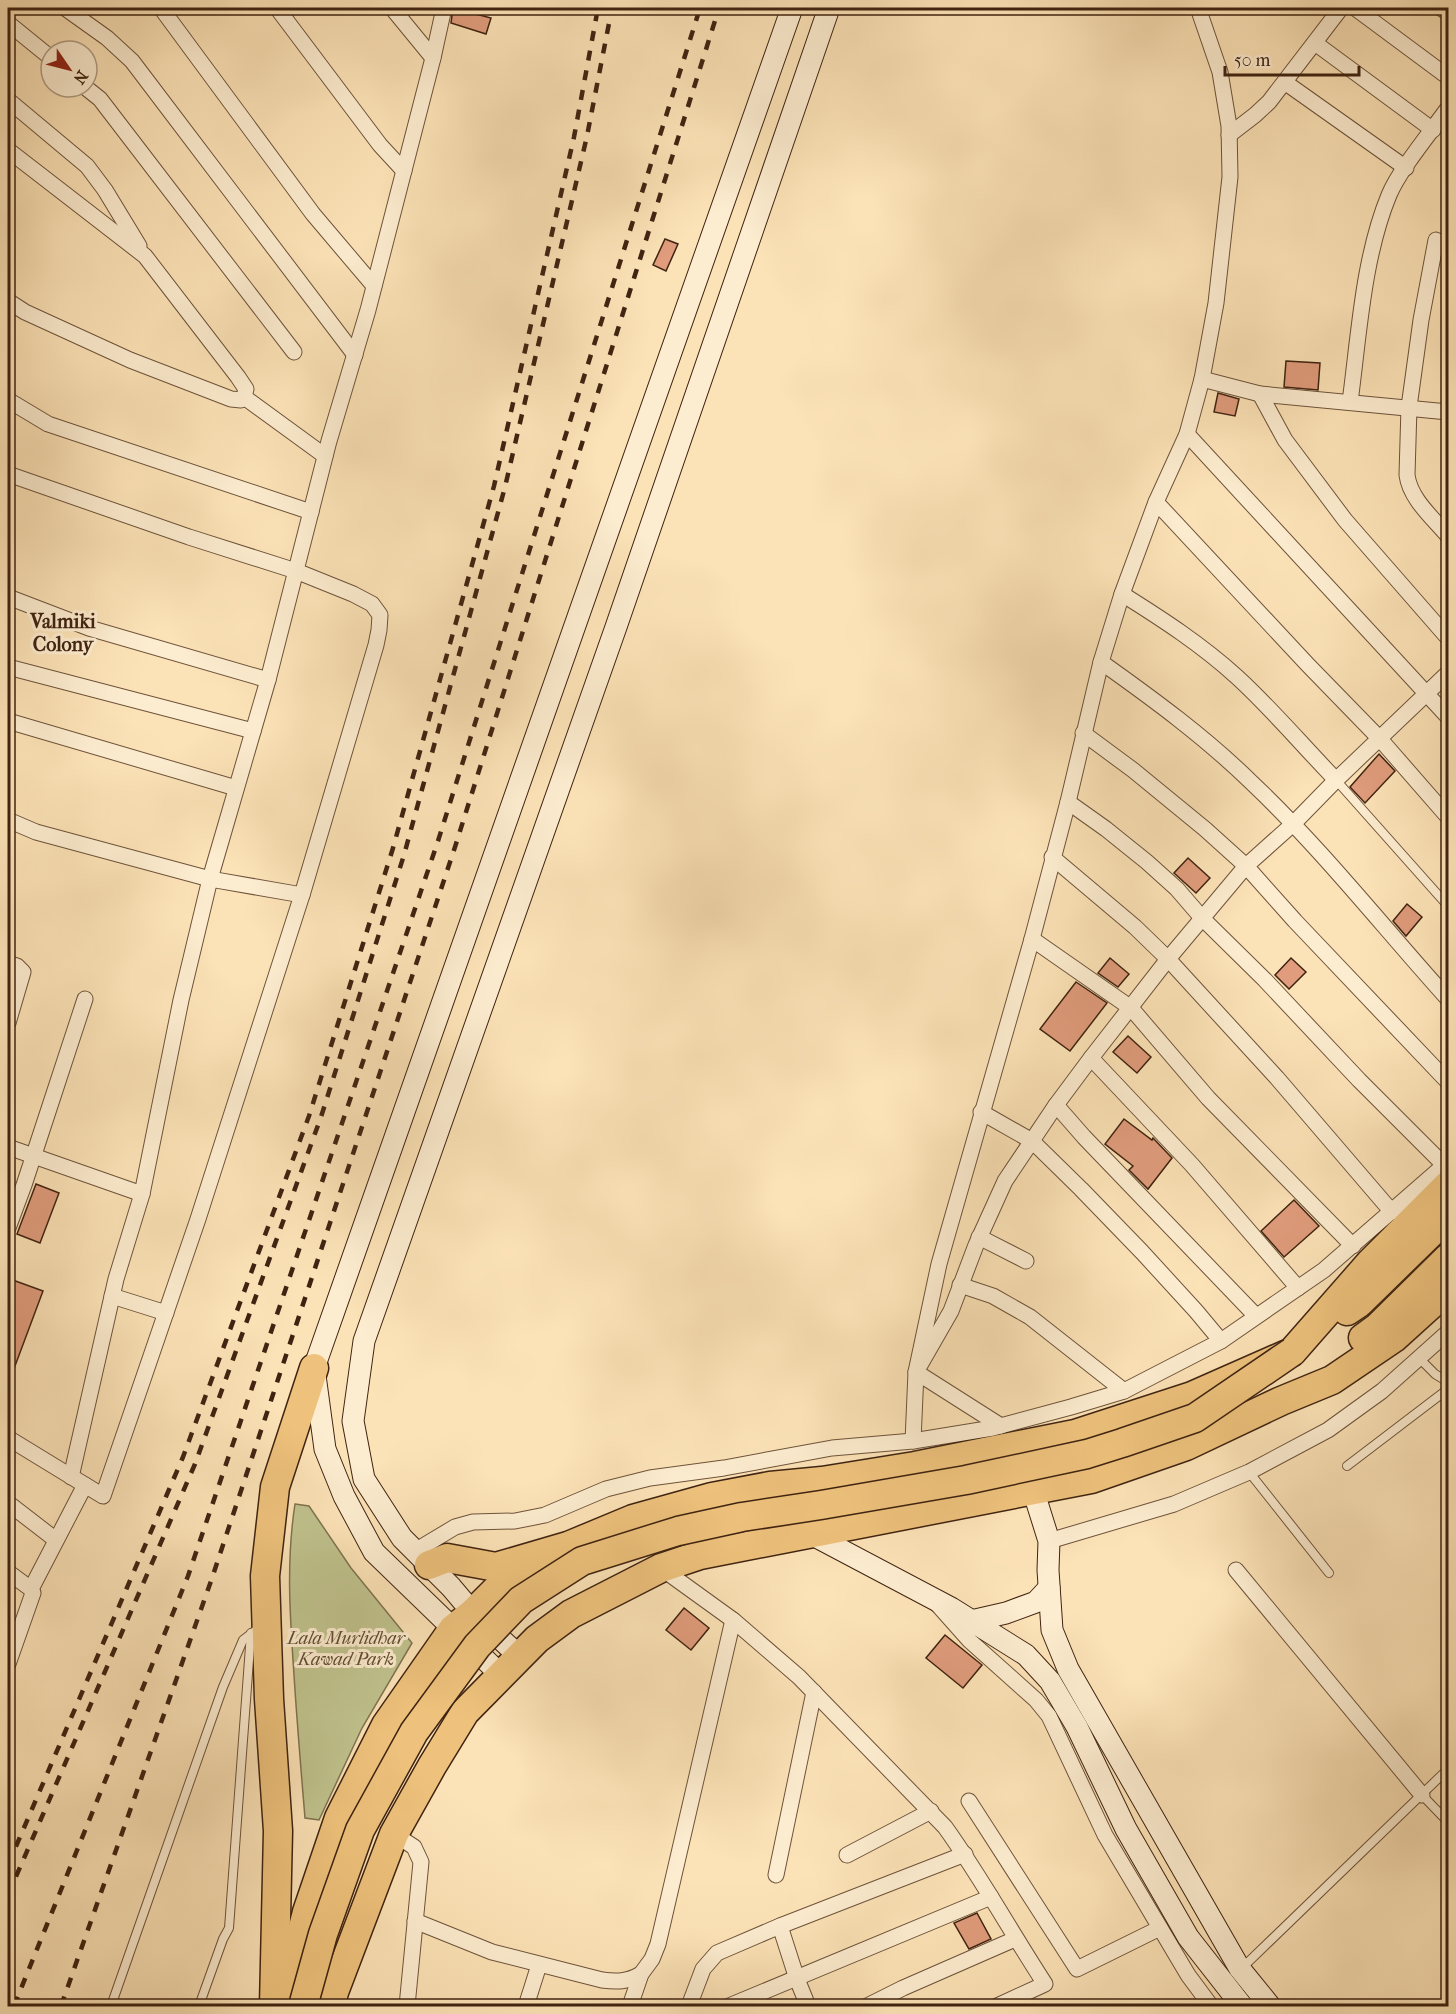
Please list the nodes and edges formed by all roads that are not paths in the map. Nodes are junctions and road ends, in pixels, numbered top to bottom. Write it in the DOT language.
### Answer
graph roads {
  1 [pos="65,8"];
  2 [pos="161,8"];
  3 [pos="278,8"];
  4 [pos="392,8"];
  5 [pos="444,8"];
  6 [pos="792,8"];
  7 [pos="830,8"];
  8 [pos="1198,8"];
  9 [pos="1341,8"];
  10 [pos="1355,8"];
  11 [pos="1441,8"];
  12 [pos="1449,13"];
  13 [pos="8,23"];
  14 [pos="1315,43"];
  15 [pos="39,48"];
  16 [pos="433,58"];
  17 [pos="1449,77"];
  18 [pos="1286,83"];
  19 [pos="99,98"];
  20 [pos="8,100"];
  21 [pos="1449,108"];
  22 [pos="1433,129"];
  23 [pos="1229,135"];
  24 [pos="8,150"];
  25 [pos="1406,168"];
  26 [pos="404,171"];
  27 [pos="1436,240"];
  28 [pos="145,256"];
  29 [pos="374,286"];
  30 [pos="8,301"];
  31 [pos="294,352"];
  32 [pos="355,355"];
  33 [pos="1202,379"];
  34 [pos="1260,394"];
  35 [pos="244,397"];
  36 [pos="8,400"];
  37 [pos="1350,402"];
  38 [pos="1409,407"];
  39 [pos="1449,412"];
  40 [pos="1187,434"];
  41 [pos="325,456"];
  42 [pos="8,474"];
  43 [pos="1155,502"];
  44 [pos="311,512"];
  45 [pos="1449,536"];
  46 [pos="296,571"];
  47 [pos="1122,594"];
  48 [pos="8,597"];
  49 [pos="1449,638"];
  50 [pos="1101,662"];
  51 [pos="8,667"];
  52 [pos="1449,673"];
  53 [pos="268,680"];
  54 [pos="1427,693"];
  55 [pos="1449,717"];
  56 [pos="8,721"];
  57 [pos="254,731"];
  58 [pos="1083,733"];
  59 [pos="1380,739"];
  60 [pos="1336,780"];
  61 [pos="236,788"];
  62 [pos="1068,802"];
  63 [pos="1449,817"];
  64 [pos="8,820"];
  65 [pos="1293,824"];
  66 [pos="1052,857"];
  67 [pos="1246,866"];
  68 [pos="210,879"];
  69 [pos="302,895"];
  70 [pos="1449,906"];
  71 [pos="1202,918"];
  72 [pos="1032,939"];
  73 [pos="1168,959"];
  74 [pos="8,963"];
  75 [pos="85,999"];
  76 [pos="1449,999"];
  77 [pos="1131,1008"];
  78 [pos="8,1023"];
  79 [pos="1091,1058"];
  80 [pos="1449,1082"];
  81 [pos="1056,1105"];
  82 [pos="981,1112"];
  83 [pos="1032,1141"];
  84 [pos="8,1147"];
  85 [pos="33,1155"];
  86 [pos="1447,1171"];
  87 [pos="142,1194"];
  88 [pos="1392,1212"];
  89 [pos="1449,1216"];
  90 [pos="8,1228"];
  91 [pos="979,1237"];
  92 [pos="1353,1246"];
  93 [pos="1449,1258"];
  94 [pos="1026,1261"];
  95 [pos="960,1285"];
  96 [pos="1298,1288"];
  97 [pos="1449,1289"];
  98 [pos="112,1296"];
  99 [pos="166,1313"];
  100 [pos="1256,1316"];
  101 [pos="1449,1332"];
  102 [pos="1221,1341"];
  103 [pos="1292,1352"];
  104 [pos="1420,1359"];
  105 [pos="314,1368"];
  106 [pos="916,1372"];
  107 [pos="1449,1382"];
  108 [pos="1449,1389"];
  109 [pos="1124,1391"];
  110 [pos="1281,1401"];
  111 [pos="353,1420"];
  112 [pos="1001,1426"];
  113 [pos="322,1428"];
  114 [pos="8,1438"];
  115 [pos="913,1441"];
  116 [pos="1347,1466"];
  117 [pos="1249,1472"];
  118 [pos="71,1477"];
  119 [pos="85,1485"];
  120 [pos="1034,1490"];
  121 [pos="8,1503"];
  122 [pos="811,1533"];
  123 [pos="56,1540"];
  124 [pos="1049,1541"];
  125 [pos="568,1546"];
  126 [pos="422,1558"];
  127 [pos="661,1568"];
  128 [pos="1236,1569"];
  129 [pos="8,1572"];
  130 [pos="1329,1573"];
  131 [pos="31,1588"];
  132 [pos="1049,1588"];
  133 [pos="935,1600"];
  134 [pos="733,1620"];
  135 [pos="463,1621"];
  136 [pos="971,1621"];
  137 [pos="259,1628"];
  138 [pos="12,1636"];
  139 [pos="8,1664"];
  140 [pos="511,1666"];
  141 [pos="814,1692"];
  142 [pos="1086,1723"];
  143 [pos="1449,1769"];
  144 [pos="1422,1795"];
  145 [pos="969,1801"];
  146 [pos="931,1811"];
  147 [pos="1449,1822"];
  148 [pos="394,1834"];
  149 [pos="965,1854"];
  150 [pos="847,1856"];
  151 [pos="776,1875"];
  152 [pos="992,1897"];
  153 [pos="415,1920"];
  154 [pos="780,1926"];
  155 [pos="1160,1928"];
  156 [pos="1015,1939"];
  157 [pos="539,1965"];
  158 [pos="1240,1970"];
  159 [pos="641,1974"];
  160 [pos="797,1979"];
  161 [pos="1222,1983"];
  162 [pos="1022,2001"];
  163 [pos="111,2007"];
  164 [pos="200,2007"];
  165 [pos="274,2007"];
  166 [pos="282,2007"];
  167 [pos="303,2007"];
  168 [pos="330,2007"];
  169 [pos="407,2007"];
  170 [pos="526,2007"];
  171 [pos="630,2007"];
  172 [pos="689,2007"];
  173 [pos="729,2007"];
  174 [pos="808,2007"];
  175 [pos="867,2007"];
  176 [pos="997,2007"];
  177 [pos="1211,2007"];
  178 [pos="1242,2007"];
  179 [pos="1270,2007"];
  1 -- 32 [label="street"];
  2 -- 29 [label="street"];
  3 -- 26 [label="street"];
  4 -- 16 [label="street"];
  5 -- 16 [label="street"];
  6 -- 105 [label="street"];
  7 -- 111 [label="street"];
  8 -- 23 [label="street"];
  9 -- 14 [label="street"];
  10 -- 17 [label="street"];
  11 -- 12 [label="street"];
  13 -- 15 [label="street"];
  14 -- 18 [label="street"];
  14 -- 22 [label="street"];
  16 -- 26 [label="street"];
  18 -- 23 [label="street"];
  18 -- 25 [label="street"];
  19 -- 31 [label="street"];
  20 -- 28 [label="street"];
  21 -- 22 [label="street"];
  22 -- 25 [label="street"];
  23 -- 33 [label="street"];
  24 -- 28 [label="street"];
  25 -- 37 [label="street"];
  26 -- 29 [label="street"];
  27 -- 38 [label="street"];
  28 -- 35 [label="street"];
  29 -- 32 [label="street"];
  30 -- 35 [label="street"];
  32 -- 41 [label="street"];
  33 -- 34 [label="street"];
  33 -- 40 [label="street"];
  34 -- 37 [label="street"];
  34 -- 49 [label="street"];
  35 -- 41 [label="street"];
  36 -- 44 [label="street"];
  37 -- 38 [label="street"];
  38 -- 39 [label="street"];
  38 -- 45 [label="street"];
  40 -- 43 [label="street"];
  40 -- 54 [label="street"];
  41 -- 44 [label="street"];
  42 -- 46 [label="street"];
  43 -- 47 [label="street"];
  43 -- 59 [label="street"];
  44 -- 46 [label="street"];
  46 -- 53 [label="street"];
  46 -- 69 [label="street"];
  47 -- 50 [label="street"];
  47 -- 60 [label="street"];
  48 -- 53 [label="street"];
  50 -- 58 [label="street"];
  50 -- 65 [label="street"];
  51 -- 57 [label="street"];
  52 -- 54 [label="street"];
  53 -- 57 [label="street"];
  54 -- 55 [label="street"];
  54 -- 59 [label="street"];
  56 -- 61 [label="street"];
  57 -- 61 [label="street"];
  58 -- 62 [label="street"];
  58 -- 67 [label="street"];
  59 -- 60 [label="street"];
  59 -- 63 [label="street"];
  60 -- 65 [label="street"];
  60 -- 70 [label="lane"];
  61 -- 68 [label="street"];
  62 -- 66 [label="street"];
  62 -- 71 [label="street"];
  64 -- 68 [label="street"];
  65 -- 67 [label="street"];
  65 -- 76 [label="street"];
  66 -- 72 [label="street"];
  66 -- 73 [label="street"];
  67 -- 71 [label="street"];
  67 -- 80 [label="street"];
  68 -- 69 [label="street"];
  68 -- 87 [label="street"];
  69 -- 99 [label="street"];
  71 -- 73 [label="street"];
  71 -- 86 [label="street"];
  72 -- 77 [label="street"];
  72 -- 82 [label="street"];
  73 -- 77 [label="street"];
  73 -- 88 [label="street"];
  74 -- 78 [label="street"];
  75 -- 85 [label="street"];
  77 -- 79 [label="street"];
  77 -- 92 [label="street"];
  79 -- 81 [label="street"];
  79 -- 96 [label="street"];
  81 -- 83 [label="street"];
  81 -- 100 [label="street"];
  82 -- 83 [label="street"];
  82 -- 106 [label="street"];
  83 -- 91 [label="street"];
  83 -- 102 [label="street"];
  84 -- 85 [label="street"];
  85 -- 87 [label="street"];
  85 -- 90 [label="street"];
  86 -- 88 [label="street"];
  86 -- 103 [label="highway"];
  87 -- 98 [label="street"];
  88 -- 92 [label="street"];
  89 -- 103 [label="highway"];
  91 -- 94 [label="street"];
  91 -- 95 [label="street"];
  92 -- 96 [label="street"];
  93 -- 110 [label="highway"];
  95 -- 106 [label="street"];
  95 -- 109 [label="street"];
  96 -- 100 [label="street"];
  97 -- 110 [label="highway"];
  98 -- 99 [label="street"];
  98 -- 118 [label="street"];
  99 -- 119 [label="street"];
  100 -- 102 [label="street"];
  101 -- 104 [label="street"];
  102 -- 109 [label="street"];
  103 -- 125 [label="highway"];
  103 -- 167 [label="highway, bridge"];
  104 -- 107 [label="lane"];
  104 -- 117 [label="street"];
  105 -- 113 [label="street"];
  105 -- 137 [label="highway"];
  106 -- 112 [label="street"];
  106 -- 115 [label="street"];
  108 -- 116 [label="lane"];
  109 -- 112 [label="street"];
  110 -- 120 [label="highway"];
  111 -- 113 [label="street"];
  111 -- 126 [label="street"];
  112 -- 115 [label="street"];
  113 -- 135 [label="street"];
  114 -- 118 [label="street"];
  115 -- 126 [label="street"];
  117 -- 124 [label="street"];
  117 -- 130 [label="lane"];
  118 -- 119 [label="street"];
  119 -- 123 [label="street"];
  120 -- 122 [label="highway"];
  120 -- 124 [label="street"];
  121 -- 123 [label="street"];
  122 -- 127 [label="highway"];
  122 -- 133 [label="street"];
  123 -- 131 [label="street"];
  124 -- 132 [label="street"];
  125 -- 126 [label="highway"];
  125 -- 135 [label="highway"];
  126 -- 135 [label="street"];
  127 -- 134 [label="street"];
  127 -- 140 [label="highway"];
  128 -- 144 [label="street"];
  129 -- 131 [label="street"];
  131 -- 138 [label="street"];
  132 -- 136 [label="street"];
  132 -- 142 [label="street"];
  133 -- 136 [label="street"];
  133 -- 155 [label="street"];
  134 -- 141 [label="street"];
  134 -- 159 [label="street"];
  135 -- 140 [label="street"];
  135 -- 166 [label="highway"];
  136 -- 142 [label="street"];
  137 -- 163 [label="lane"];
  137 -- 164 [label="lane"];
  137 -- 165 [label="highway"];
  138 -- 139 [label="street"];
  140 -- 148 [label="highway"];
  141 -- 146 [label="street"];
  141 -- 151 [label="street"];
  142 -- 158 [label="street"];
  142 -- 161 [label="street"];
  143 -- 144 [label="lane"];
  144 -- 147 [label="lane"];
  144 -- 158 [label="lane"];
  145 -- 155 [label="street"];
  146 -- 149 [label="street"];
  146 -- 150 [label="street"];
  148 -- 153 [label="street"];
  148 -- 168 [label="highway"];
  149 -- 152 [label="street"];
  149 -- 154 [label="street"];
  152 -- 156 [label="street"];
  152 -- 160 [label="street"];
  153 -- 157 [label="street"];
  153 -- 169 [label="street"];
  154 -- 160 [label="street"];
  154 -- 172 [label="street"];
  155 -- 177 [label="street"];
  156 -- 162 [label="street"];
  156 -- 175 [label="street"];
  157 -- 159 [label="street"];
  157 -- 170 [label="street"];
  158 -- 161 [label="lane"];
  158 -- 179 [label="street"];
  159 -- 171 [label="street"];
  160 -- 173 [label="street"];
  160 -- 174 [label="street"];
  161 -- 178 [label="street"];
  162 -- 176 [label="street"];
}
